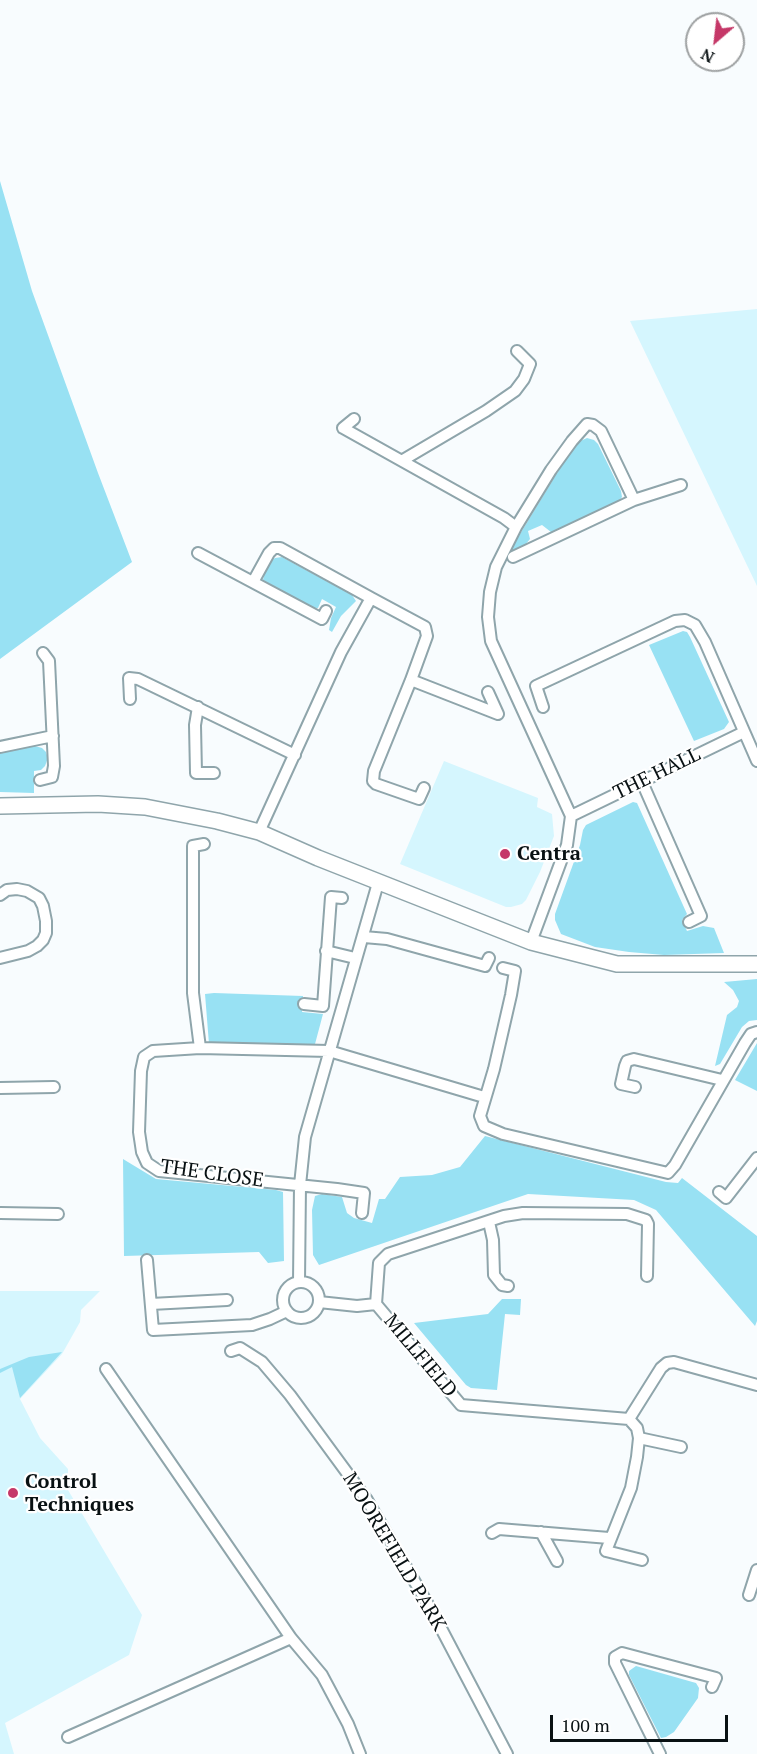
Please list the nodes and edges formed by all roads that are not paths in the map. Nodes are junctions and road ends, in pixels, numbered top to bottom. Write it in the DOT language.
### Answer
graph roads {
  1 [pos="517,351"];
  2 [pos="354,419"];
  3 [pos="403,460"];
  4 [pos="681,485"];
  5 [pos="634,500"];
  6 [pos="516,527"];
  7 [pos="198,553"];
  8 [pos="513,557"];
  9 [pos="253,582"];
  10 [pos="371,598"];
  11 [pos="326,611"];
  12 [pos="43,653"];
  13 [pos="411,681"];
  14 [pos="488,692"];
  15 [pos="130,699"];
  16 [pos="198,707"];
  17 [pos="543,707"];
  18 [pos="744,732"];
  19 [pos="53,736"];
  20 [pos="0,747"];
  21 [pos="295,755"];
  22 [pos="757,761"];
  23 [pos="214,773"];
  24 [pos="40,780"];
  25 [pos="642,782"];
  26 [pos="424,788"];
  27 [pos="0,806"];
  28 [pos="571,816"];
  29 [pos="259,831"];
  30 [pos="204,844"];
  31 [pos="378,883"];
  32 [pos="0,895"];
  33 [pos="342,898"];
  34 [pos="689,922"];
  35 [pos="364,936"];
  36 [pos="531,942"];
  37 [pos="326,951"];
  38 [pos="0,958"];
  39 [pos="356,958"];
  40 [pos="489,958"];
  41 [pos="757,964"];
  42 [pos="503,968"];
  43 [pos="304,1004"];
  44 [pos="757,1032"];
  45 [pos="200,1048"];
  46 [pos="329,1051"];
  47 [pos="722,1080"];
  48 [pos="54,1087"];
  49 [pos="635,1087"];
  50 [pos="0,1088"];
  51 [pos="484,1097"];
  52 [pos="757,1158"];
  53 [pos="300,1185"];
  54 [pos="718,1192"];
  55 [pos="0,1213"];
  56 [pos="362,1213"];
  57 [pos="58,1214"];
  58 [pos="489,1222"];
  59 [pos="147,1260"];
  60 [pos="647,1276"];
  61 [pos="299,1282"];
  62 [pos="508,1286"];
  63 [pos="227,1300"];
  64 [pos="319,1302"];
  65 [pos="151,1304"];
  66 [pos="376,1304"];
  67 [pos="287,1311"];
  68 [pos="231,1351"];
  69 [pos="105,1369"];
  70 [pos="757,1385"];
  71 [pos="629,1419"];
  72 [pos="639,1438"];
  73 [pos="681,1448"];
  74 [pos="541,1532"];
  75 [pos="492,1533"];
  76 [pos="609,1539"];
  77 [pos="642,1560"];
  78 [pos="557,1561"];
  79 [pos="757,1570"];
  80 [pos="749,1595"];
  81 [pos="291,1638"];
  82 [pos="717,1682"];
  83 [pos="68,1737"];
  84 [pos="360,1754"];
  85 [pos="507,1754"];
  86 [pos="660,1754"];
  1 -- 3 [label="street"];
  2 -- 3 [label="street"];
  3 -- 6 [label="street"];
  4 -- 5 [label="street"];
  5 -- 6 [label="street"];
  5 -- 8 [label="street"];
  6 -- 28 [label="street"];
  7 -- 9 [label="street"];
  9 -- 10 [label="street"];
  9 -- 11 [label="street"];
  10 -- 13 [label="street"];
  10 -- 21 [label="street"];
  12 -- 19 [label="street"];
  13 -- 14 [label="street"];
  13 -- 26 [label="street"];
  15 -- 16 [label="street"];
  16 -- 21 [label="street"];
  16 -- 23 [label="street"];
  17 -- 18 [label="street"];
  18 -- 22 [label="street"];
  18 -- 25 [label="street, THE HALL"];
  19 -- 20 [label="street"];
  19 -- 24 [label="street"];
  21 -- 29 [label="street"];
  25 -- 28 [label="street, THE HALL"];
  25 -- 34 [label="street"];
  27 -- 29 [label="street"];
  28 -- 36 [label="street"];
  29 -- 31 [label="street"];
  30 -- 45 [label="street"];
  31 -- 35 [label="street"];
  31 -- 36 [label="street"];
  32 -- 38 [label="street"];
  33 -- 37 [label="street"];
  35 -- 39 [label="street"];
  35 -- 40 [label="street"];
  36 -- 41 [label="street"];
  37 -- 39 [label="street"];
  37 -- 43 [label="street"];
  39 -- 46 [label="street"];
  42 -- 51 [label="street"];
  44 -- 47 [label="street"];
  45 -- 46 [label="street, THE CLOSE"];
  45 -- 53 [label="street, THE CLOSE"];
  46 -- 51 [label="street, THE CLOSE"];
  46 -- 53 [label="street"];
  47 -- 49 [label="street"];
  47 -- 51 [label="street"];
  48 -- 50 [label="street"];
  52 -- 54 [label="street"];
  53 -- 56 [label="street, THE CLOSE"];
  53 -- 61 [label="street"];
  55 -- 57 [label="street"];
  58 -- 60 [label="street"];
  58 -- 62 [label="street"];
  58 -- 66 [label="street"];
  59 -- 65 [label="street"];
  61 -- 64 [label="street"];
  61 -- 67 [label="street"];
  63 -- 65 [label="street"];
  64 -- 66 [label="street, MILLFIELD"];
  64 -- 67 [label="street"];
  65 -- 67 [label="street"];
  66 -- 71 [label="street, MILLFIELD"];
  68 -- 85 [label="street, MOOREFIELD PARK"];
  69 -- 81 [label="street"];
  70 -- 71 [label="street"];
  71 -- 72 [label="street"];
  72 -- 73 [label="street"];
  72 -- 76 [label="street"];
  74 -- 75 [label="street"];
  74 -- 76 [label="street"];
  74 -- 78 [label="street"];
  76 -- 77 [label="street"];
  79 -- 80 [label="street"];
  81 -- 83 [label="street"];
  81 -- 84 [label="street"];
  82 -- 86 [label="street"];
}
